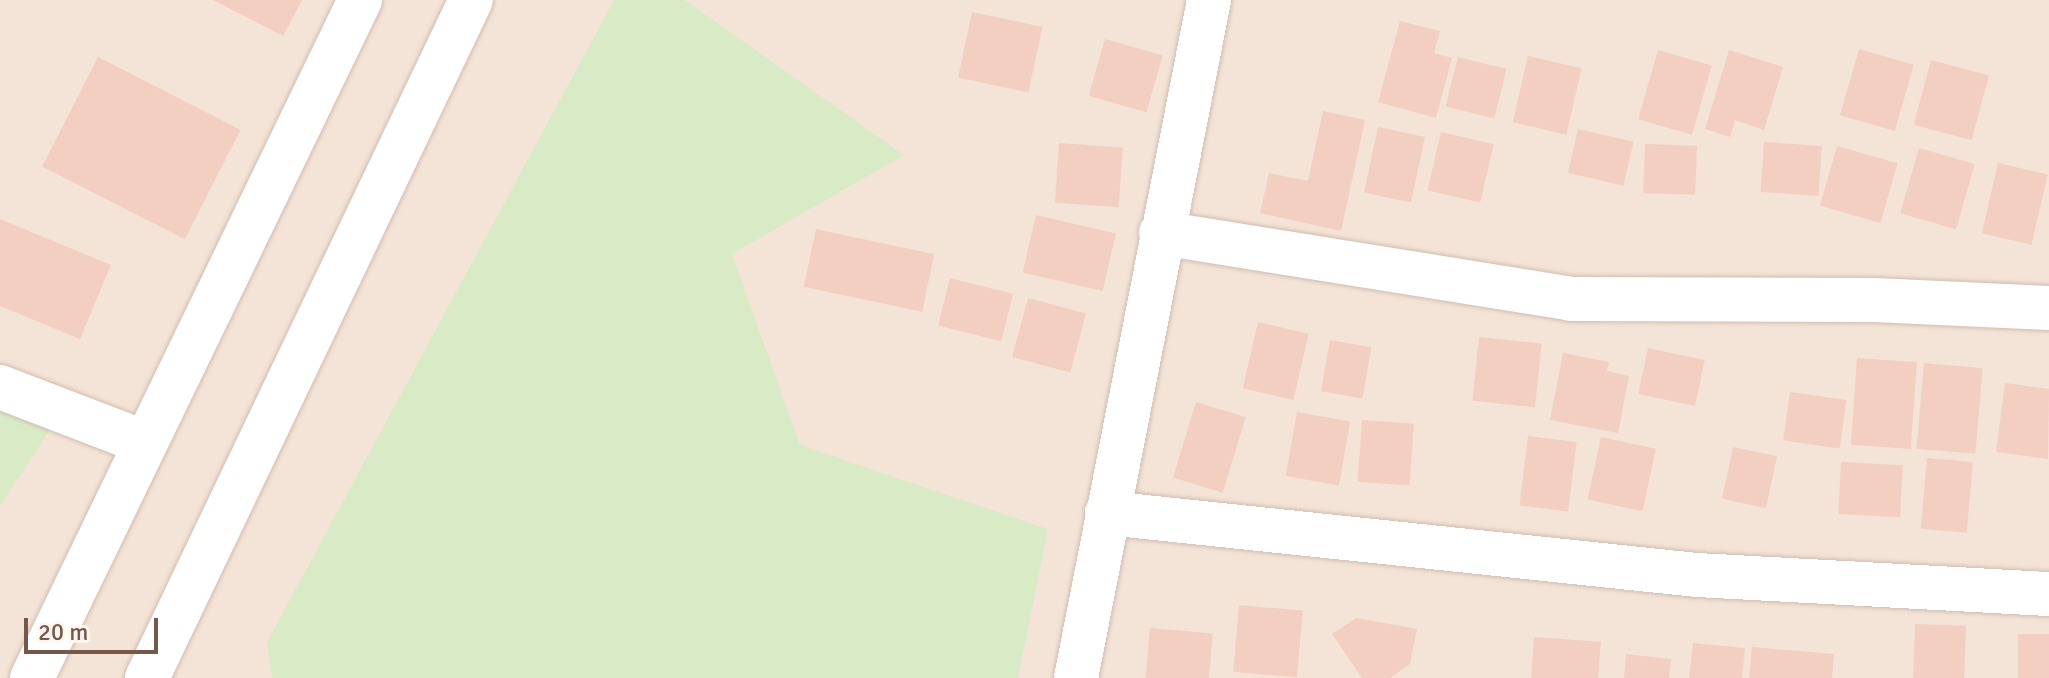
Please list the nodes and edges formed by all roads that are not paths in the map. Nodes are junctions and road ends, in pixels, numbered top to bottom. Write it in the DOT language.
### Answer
graph roads {
  1 [pos="360,0"];
  2 [pos="471,0"];
  3 [pos="1209,0"];
  4 [pos="1161,233"];
  5 [pos="2049,308"];
  6 [pos="0,387"];
  7 [pos="146,443"];
  8 [pos="1107,513"];
  9 [pos="2049,594"];
  10 [pos="32,678"];
  11 [pos="147,678"];
  12 [pos="1076,678"];
  1 -- 7 [label="street"];
  2 -- 11 [label="street"];
  3 -- 4 [label="street"];
  4 -- 5 [label="street"];
  4 -- 8 [label="street"];
  6 -- 7 [label="street"];
  7 -- 10 [label="street"];
  8 -- 9 [label="street"];
  8 -- 12 [label="street"];
}
